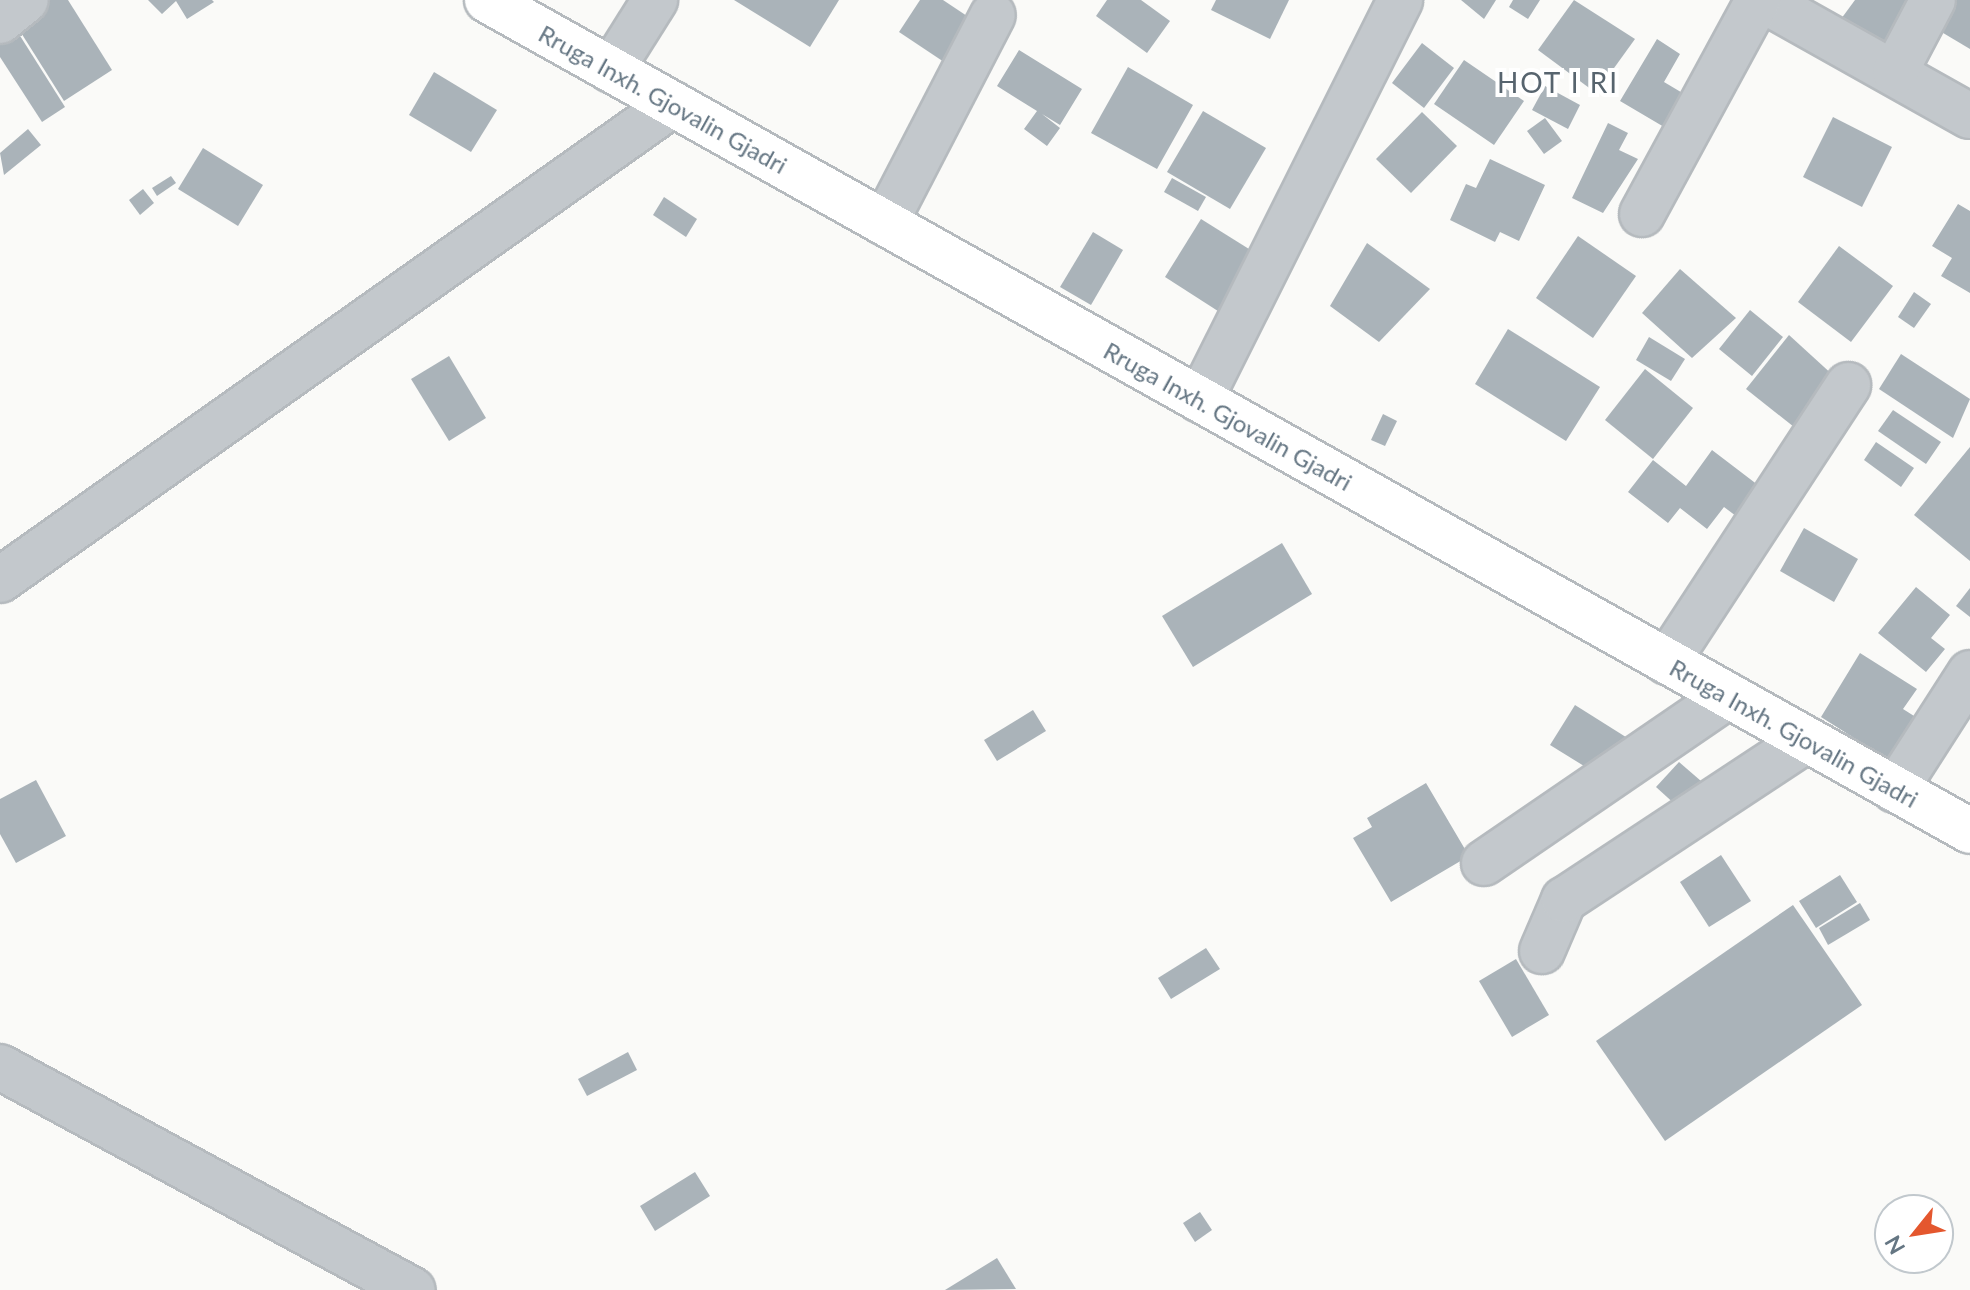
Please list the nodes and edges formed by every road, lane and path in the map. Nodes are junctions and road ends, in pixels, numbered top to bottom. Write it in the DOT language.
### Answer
graph roads {
  1 [pos="26,0"];
  2 [pos="655,0"];
  3 [pos="1400,0"];
  4 [pos="1760,0"];
  5 [pos="1933,0"];
  6 [pos="515,7"];
  7 [pos="993,15"];
  8 [pos="0,21"];
  9 [pos="611,70"];
  10 [pos="1895,72"];
  11 [pos="673,104"];
  12 [pos="1970,116"];
  13 [pos="1642,214"];
  14 [pos="885,223"];
  15 [pos="1848,385"];
  16 [pos="1200,400"];
  17 [pos="0,580"];
  18 [pos="1667,662"];
  19 [pos="1970,673"];
  20 [pos="1728,696"];
  21 [pos="1807,740"];
  22 [pos="1895,790"];
  23 [pos="1970,831"];
  24 [pos="1484,863"];
  25 [pos="1542,951"];
  26 [pos="0,1067"];
  27 [pos="413,1290"];
  1 -- 8 [label="street"];
  2 -- 9 [label="street"];
  3 -- 16 [label="street"];
  4 -- 10 [label="street"];
  4 -- 13 [label="street"];
  5 -- 10 [label="street"];
  6 -- 9 [label="main road, Rruga Inxh. Gjovalin Gjadri"];
  7 -- 14 [label="street"];
  9 -- 11 [label="main road, Rruga Inxh. Gjovalin Gjadri"];
  10 -- 12 [label="street"];
  11 -- 14 [label="main road, Rruga Inxh. Gjovalin Gjadri"];
  11 -- 17 [label="street"];
  14 -- 16 [label="main road, Rruga Inxh. Gjovalin Gjadri"];
  15 -- 18 [label="street"];
  16 -- 18 [label="main road, Rruga Inxh. Gjovalin Gjadri"];
  18 -- 20 [label="main road, Rruga Inxh. Gjovalin Gjadri"];
  19 -- 22 [label="street"];
  20 -- 21 [label="main road, Rruga Inxh. Gjovalin Gjadri"];
  20 -- 24 [label="street"];
  21 -- 22 [label="main road, Rruga Inxh. Gjovalin Gjadri"];
  21 -- 25 [label="street"];
  22 -- 23 [label="main road, Rruga Inxh. Gjovalin Gjadri"];
  26 -- 27 [label="street"];
}
